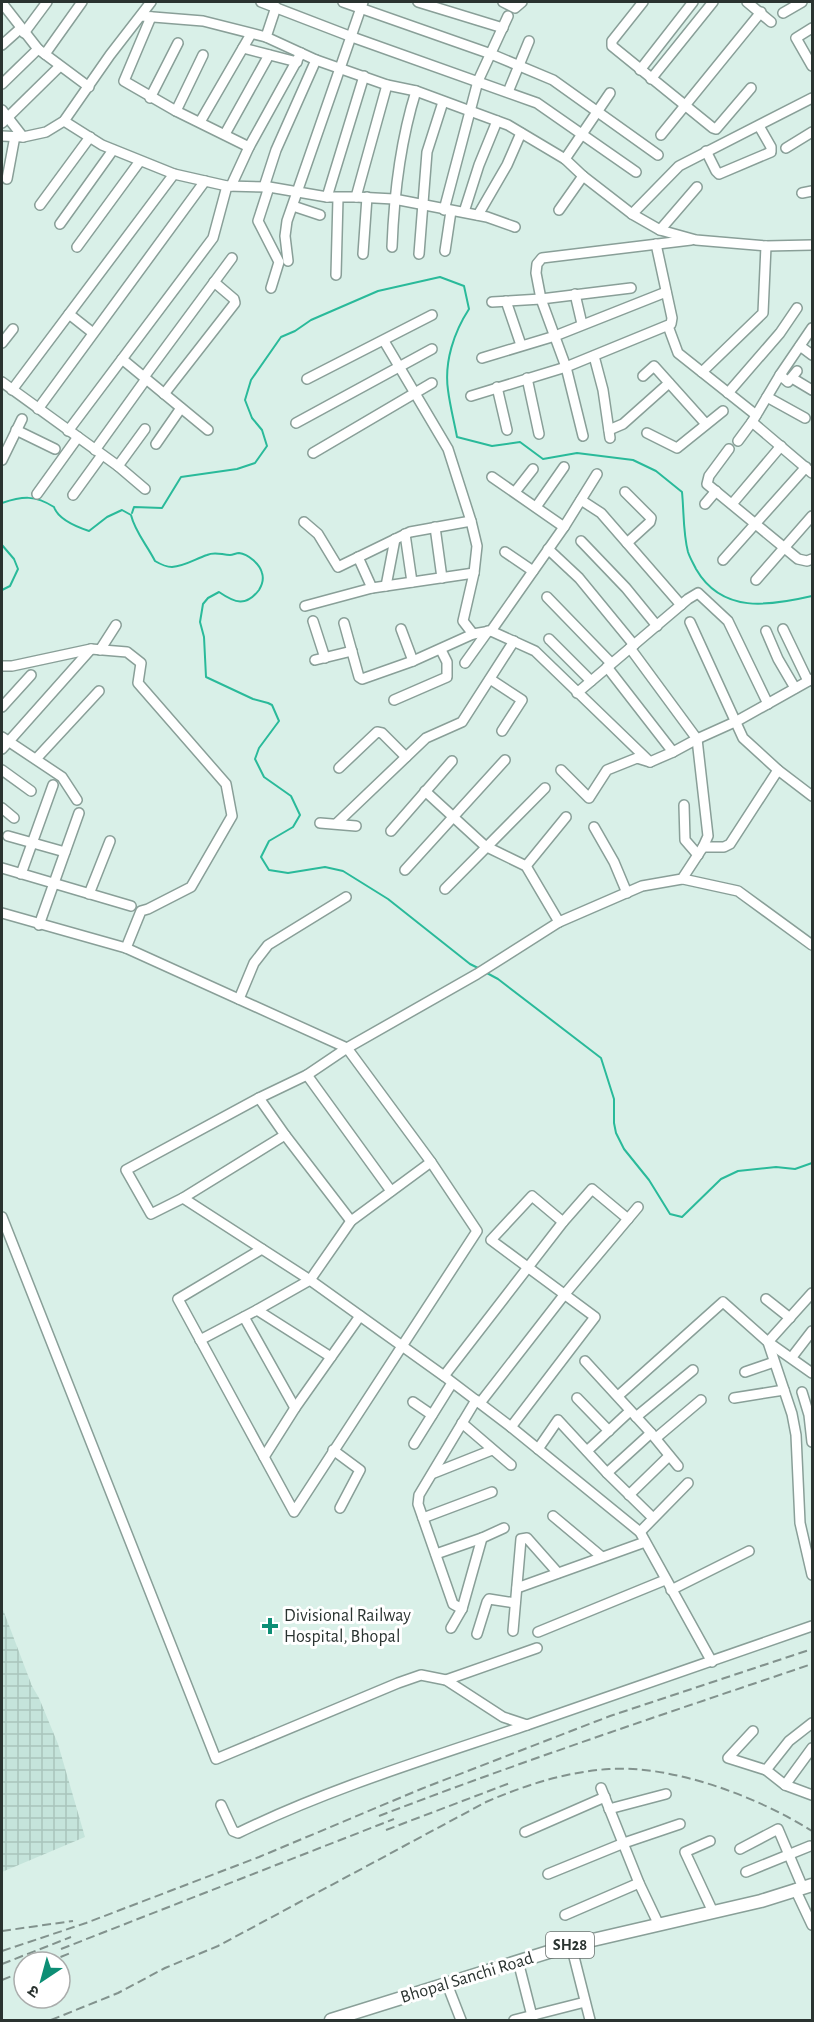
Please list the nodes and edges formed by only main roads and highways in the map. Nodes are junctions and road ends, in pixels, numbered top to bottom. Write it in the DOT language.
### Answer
graph roads {
  1 [pos="804,1887"];
  2 [pos="331,2020"];
  1 -- 2 [label="main road, Bhopal Sanchi Road / SH28"];
}
